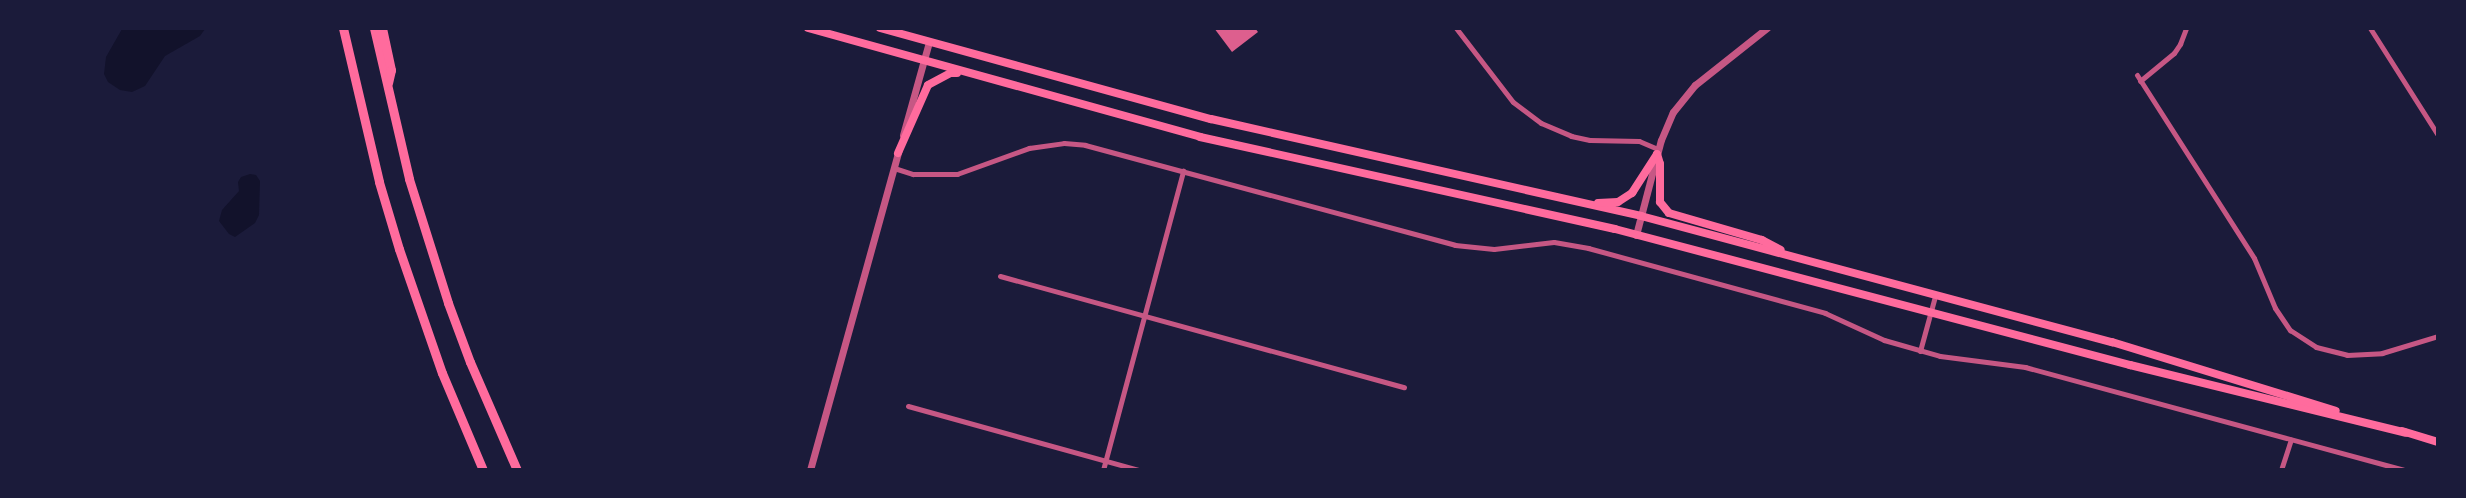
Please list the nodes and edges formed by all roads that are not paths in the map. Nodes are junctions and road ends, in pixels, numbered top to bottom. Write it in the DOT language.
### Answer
graph roads {
  1 [pos="343,28"];
  2 [pos="374,28"];
  3 [pos="382,28"];
  4 [pos="808,28"];
  5 [pos="880,28"];
  6 [pos="1456,28"];
  7 [pos="1767,28"];
  8 [pos="2186,28"];
  9 [pos="2370,28"];
  10 [pos="929,42"];
  11 [pos="924,61"];
  12 [pos="968,74"];
  13 [pos="2137,75"];
  14 [pos="2140,81"];
  15 [pos="387,89"];
  16 [pos="2438,135"];
  17 [pos="1658,152"];
  18 [pos="898,153"];
  19 [pos="894,168"];
  20 [pos="1183,171"];
  21 [pos="1586,203"];
  22 [pos="1641,216"];
  23 [pos="1636,235"];
  24 [pos="1790,255"];
  25 [pos="1000,276"];
  26 [pos="1935,296"];
  27 [pos="1931,314"];
  28 [pos="1144,316"];
  29 [pos="2438,336"];
  30 [pos="1920,351"];
  31 [pos="1404,387"];
  32 [pos="908,406"];
  33 [pos="2406,433"];
  34 [pos="2291,440"];
  35 [pos="2438,442"];
  36 [pos="1106,460"];
  37 [pos="483,470"];
  38 [pos="517,470"];
  39 [pos="810,470"];
  40 [pos="1103,470"];
  41 [pos="1138,470"];
  42 [pos="2281,470"];
  43 [pos="2403,470"];
  1 -- 37 [label="highway"];
  2 -- 15 [label="highway"];
  3 -- 15 [label="highway"];
  4 -- 11 [label="main road"];
  5 -- 10 [label="main road"];
  6 -- 17 [label="street"];
  7 -- 17 [label="street"];
  8 -- 14 [label="street"];
  9 -- 16 [label="street"];
  10 -- 11 [label="street"];
  10 -- 21 [label="main road"];
  11 -- 12 [label="main road"];
  11 -- 18 [label="street"];
  12 -- 18 [label="main road"];
  12 -- 23 [label="main road"];
  13 -- 14 [label="street"];
  14 -- 29 [label="street"];
  15 -- 38 [label="highway"];
  17 -- 21 [label="main road"];
  17 -- 22 [label="street"];
  17 -- 24 [label="main road"];
  18 -- 19 [label="street"];
  19 -- 20 [label="street"];
  19 -- 39 [label="street"];
  20 -- 28 [label="street"];
  20 -- 30 [label="street"];
  21 -- 22 [label="main road"];
  22 -- 23 [label="street"];
  22 -- 24 [label="main road"];
  23 -- 27 [label="main road"];
  24 -- 26 [label="main road"];
  25 -- 28 [label="street"];
  26 -- 27 [label="street"];
  26 -- 33 [label="main road"];
  27 -- 30 [label="street"];
  27 -- 33 [label="main road"];
  28 -- 31 [label="street"];
  28 -- 36 [label="street"];
  30 -- 34 [label="street"];
  32 -- 36 [label="street"];
  33 -- 35 [label="main road"];
  34 -- 42 [label="street"];
  34 -- 43 [label="street"];
  36 -- 40 [label="street"];
  36 -- 41 [label="street"];
}
